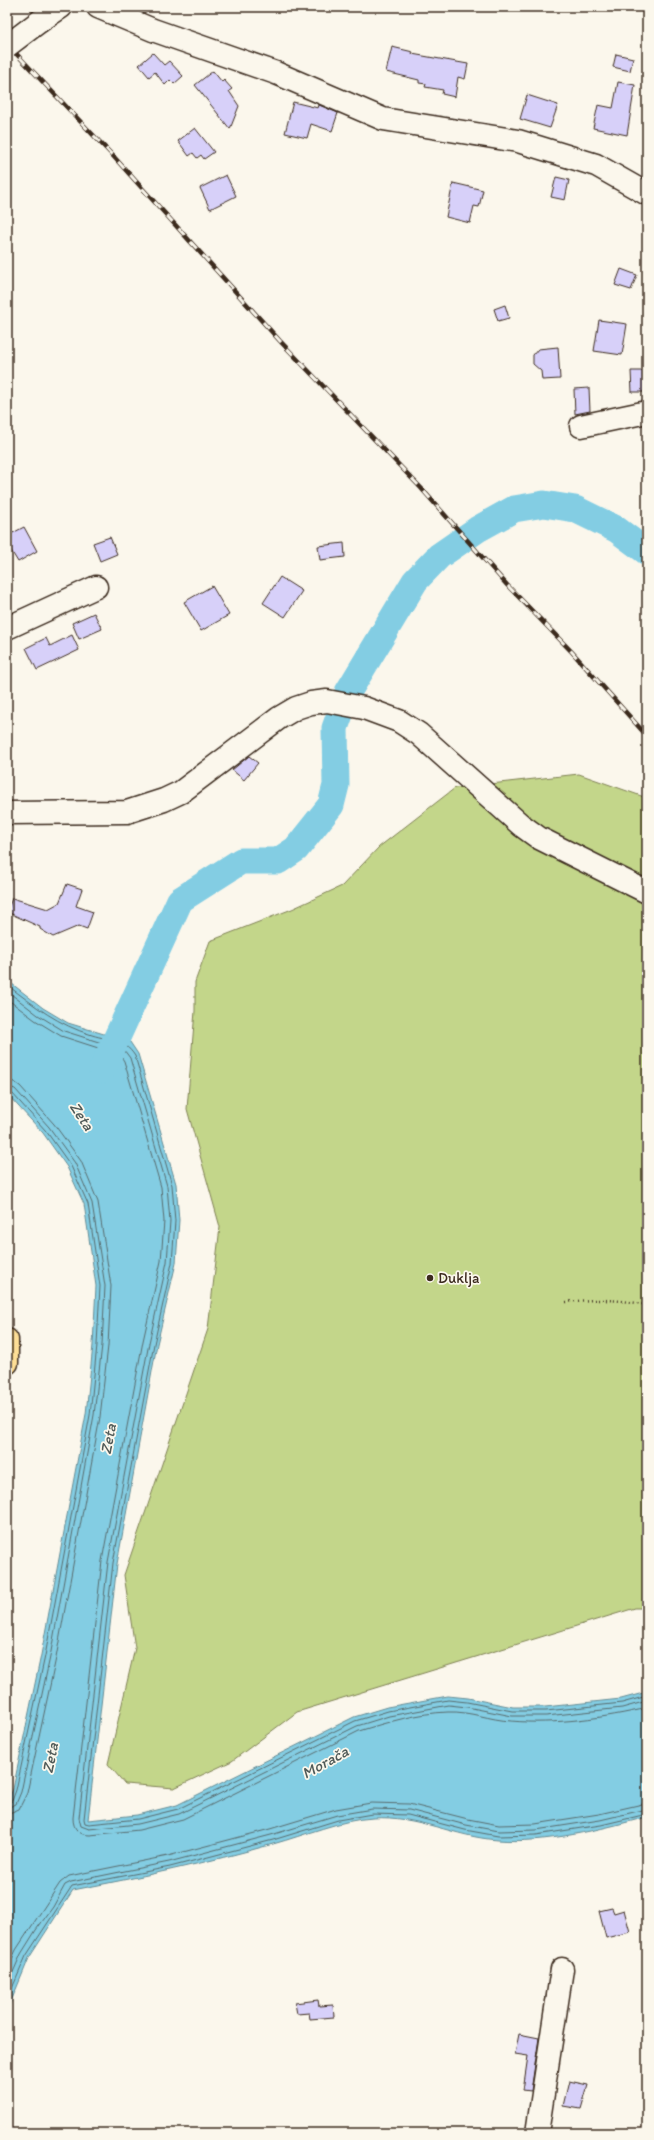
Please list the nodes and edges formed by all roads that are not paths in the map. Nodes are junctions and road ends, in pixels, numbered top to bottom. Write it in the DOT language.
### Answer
graph roads {
  1 [pos="61,7"];
  2 [pos="98,7"];
  3 [pos="7,46"];
  4 [pos="647,194"];
  5 [pos="647,412"];
  6 [pos="581,426"];
  7 [pos="96,587"];
  8 [pos="7,628"];
  9 [pos="7,813"];
  10 [pos="647,892"];
  11 [pos="7,1340"];
  12 [pos="7,1363"];
  13 [pos="562,1969"];
  14 [pos="537,2133"];
  1 -- 3 [label="street, bridge"];
  2 -- 4 [label="street"];
  5 -- 6 [label="street"];
  7 -- 8 [label="street"];
  9 -- 10 [label="street"];
  11 -- 12 [label="main road"];
  13 -- 14 [label="street"];
}
